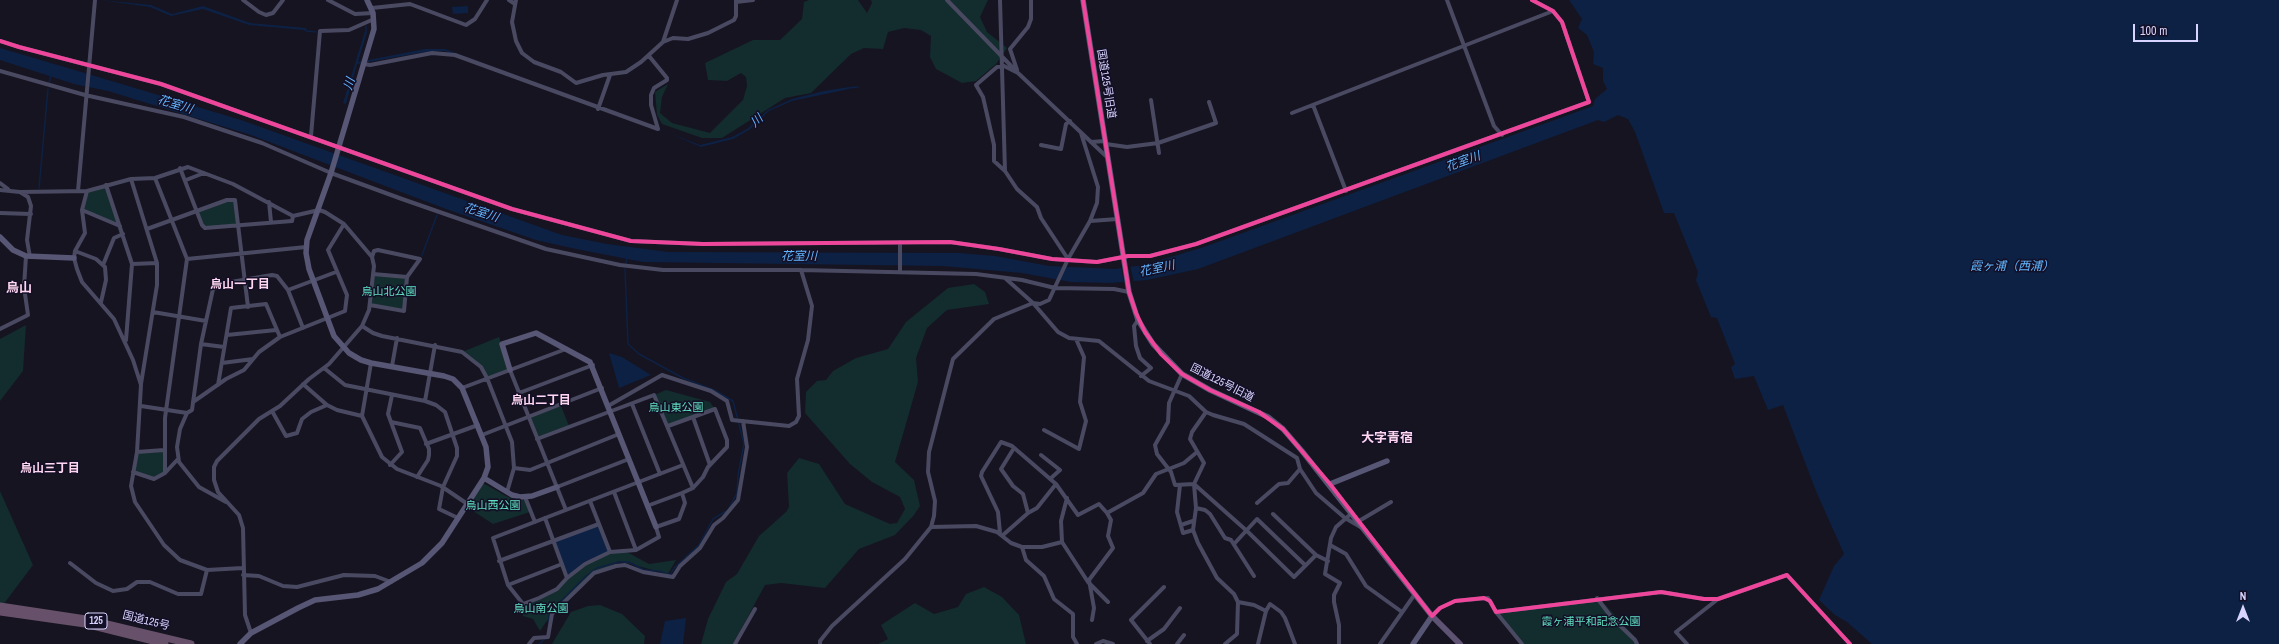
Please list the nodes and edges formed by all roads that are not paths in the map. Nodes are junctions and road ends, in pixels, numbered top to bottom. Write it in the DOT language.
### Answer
graph roads {
  1 [pos="95,0"];
  2 [pos="243,0"];
  3 [pos="283,0"];
  4 [pos="330,0"];
  5 [pos="367,0"];
  6 [pos="487,0"];
  7 [pos="509,0"];
  8 [pos="677,0"];
  9 [pos="753,0"];
  10 [pos="947,0"];
  11 [pos="1000,0"];
  12 [pos="1031,0"];
  13 [pos="1083,0"];
  14 [pos="1447,0"];
  15 [pos="1532,0"];
  16 [pos="736,1"];
  17 [pos="516,2"];
  18 [pos="1553,11"];
  19 [pos="373,14"];
  20 [pos="0,41"];
  21 [pos="663,42"];
  22 [pos="1463,46"];
  23 [pos="1002,55"];
  24 [pos="649,56"];
  25 [pos="364,64"];
  26 [pos="88,66"];
  27 [pos="1002,66"];
  28 [pos="0,71"];
  29 [pos="1018,73"];
  30 [pos="610,75"];
  31 [pos="85,95"];
  32 [pos="1151,100"];
  33 [pos="1209,102"];
  34 [pos="1313,105"];
  35 [pos="598,109"];
  36 [pos="1292,113"];
  37 [pos="1070,121"];
  38 [pos="1081,133"];
  39 [pos="1502,135"];
  40 [pos="311,136"];
  41 [pos="1091,142"];
  42 [pos="1105,143"];
  43 [pos="1158,143"];
  44 [pos="1041,145"];
  45 [pos="339,147"];
  46 [pos="1159,153"];
  47 [pos="1108,158"];
  48 [pos="180,168"];
  49 [pos="1005,171"];
  50 [pos="332,172"];
  51 [pos="204,173"];
  52 [pos="155,178"];
  53 [pos="131,179"];
  54 [pos="186,180"];
  55 [pos="0,183"];
  56 [pos="106,185"];
  57 [pos="0,190"];
  58 [pos="9,190"];
  59 [pos="78,191"];
  60 [pos="87,191"];
  61 [pos="20,192"];
  62 [pos="1346,192"];
  63 [pos="269,202"];
  64 [pos="82,210"];
  65 [pos="319,210"];
  66 [pos="196,211"];
  67 [pos="0,213"];
  68 [pos="31,214"];
  69 [pos="293,216"];
  70 [pos="1118,220"];
  71 [pos="172,221"];
  72 [pos="1090,221"];
  73 [pos="271,222"];
  74 [pos="238,224"];
  75 [pos="344,224"];
  76 [pos="120,226"];
  77 [pos="147,229"];
  78 [pos="123,234"];
  79 [pos="0,237"];
  80 [pos="900,242"];
  81 [pos="306,247"];
  82 [pos="75,251"];
  83 [pos="242,253"];
  84 [pos="28,256"];
  85 [pos="372,257"];
  86 [pos="74,258"];
  87 [pos="187,259"];
  88 [pos="1124,259"];
  89 [pos="1067,261"];
  90 [pos="157,263"];
  91 [pos="132,264"];
  92 [pos="103,265"];
  93 [pos="801,270"];
  94 [pos="900,271"];
  95 [pos="336,272"];
  96 [pos="373,274"];
  97 [pos="407,276"];
  98 [pos="1005,278"];
  99 [pos="244,280"];
  100 [pos="313,281"];
  101 [pos="1056,285"];
  102 [pos="1129,289"];
  103 [pos="288,290"];
  104 [pos="101,302"];
  105 [pos="1033,303"];
  106 [pos="370,306"];
  107 [pos="248,307"];
  108 [pos="153,312"];
  109 [pos="179,316"];
  110 [pos="327,319"];
  111 [pos="1138,320"];
  112 [pos="206,321"];
  113 [pos="362,326"];
  114 [pos="303,328"];
  115 [pos="0,329"];
  116 [pos="276,330"];
  117 [pos="227,335"];
  118 [pos="280,337"];
  119 [pos="397,338"];
  120 [pos="1076,339"];
  121 [pos="126,341"];
  122 [pos="201,344"];
  123 [pos="435,345"];
  124 [pos="224,347"];
  125 [pos="344,348"];
  126 [pos="566,349"];
  127 [pos="253,359"];
  128 [pos="222,362"];
  129 [pos="371,363"];
  130 [pos="593,365"];
  131 [pos="392,366"];
  132 [pos="324,368"];
  133 [pos="510,370"];
  134 [pos="431,374"];
  135 [pos="1182,374"];
  136 [pos="1141,376"];
  137 [pos="487,378"];
  138 [pos="303,384"];
  139 [pos="141,385"];
  140 [pos="218,386"];
  141 [pos="462,388"];
  142 [pos="602,388"];
  143 [pos="366,390"];
  144 [pos="1176,390"];
  145 [pos="519,393"];
  146 [pos="392,395"];
  147 [pos="425,401"];
  148 [pos="193,402"];
  149 [pos="632,404"];
  150 [pos="327,405"];
  151 [pos="141,406"];
  152 [pos="608,406"];
  153 [pos="166,409"];
  154 [pos="272,411"];
  155 [pos="610,412"];
  156 [pos="1206,412"];
  157 [pos="187,413"];
  158 [pos="362,416"];
  159 [pos="529,417"];
  160 [pos="693,417"];
  161 [pos="742,421"];
  162 [pos="390,422"];
  163 [pos="478,425"];
  164 [pos="506,426"];
  165 [pos="668,426"];
  166 [pos="1044,430"];
  167 [pos="453,434"];
  168 [pos="619,434"];
  169 [pos="482,435"];
  170 [pos="538,439"];
  171 [pos="426,444"];
  172 [pos="1014,448"];
  173 [pos="164,450"];
  174 [pos="1302,451"];
  175 [pos="137,452"];
  176 [pos="1198,452"];
  177 [pos="1041,455"];
  178 [pos="1297,458"];
  179 [pos="178,459"];
  180 [pos="629,459"];
  181 [pos="1388,461"];
  182 [pos="547,463"];
  183 [pos="710,464"];
  184 [pos="390,465"];
  185 [pos="683,465"];
  186 [pos="514,468"];
  187 [pos="1168,468"];
  188 [pos="1300,469"];
  189 [pos="133,472"];
  190 [pos="165,473"];
  191 [pos="660,474"];
  192 [pos="417,477"];
  193 [pos="484,478"];
  194 [pos="1050,479"];
  195 [pos="638,482"];
  196 [pos="1056,484"];
  197 [pos="1194,484"];
  198 [pos="1330,484"];
  199 [pos="1180,485"];
  200 [pos="443,487"];
  201 [pos="556,487"];
  202 [pos="693,488"];
  203 [pos="507,492"];
  204 [pos="614,492"];
  205 [pos="682,493"];
  206 [pos="526,497"];
  207 [pos="1067,498"];
  208 [pos="590,501"];
  209 [pos="1256,502"];
  210 [pos="1390,502"];
  211 [pos="466,503"];
  212 [pos="230,505"];
  213 [pos="647,506"];
  214 [pos="1196,508"];
  215 [pos="566,510"];
  216 [pos="1106,513"];
  217 [pos="1352,513"];
  218 [pos="1028,514"];
  219 [pos="1273,514"];
  220 [pos="458,518"];
  221 [pos="546,518"];
  222 [pos="1345,518"];
  223 [pos="1193,521"];
  224 [pos="1359,521"];
  225 [pos="535,522"];
  226 [pos="599,524"];
  227 [pos="1181,525"];
  228 [pos="656,527"];
  229 [pos="931,527"];
  230 [pos="1193,530"];
  231 [pos="1365,530"];
  232 [pos="1247,531"];
  233 [pos="1001,534"];
  234 [pos="553,540"];
  235 [pos="1062,542"];
  236 [pos="1234,544"];
  237 [pos="1330,545"];
  238 [pos="1022,547"];
  239 [pos="636,550"];
  240 [pos="610,552"];
  241 [pos="1316,555"];
  242 [pos="499,561"];
  243 [pos="1328,561"];
  244 [pos="70,563"];
  245 [pos="562,564"];
  246 [pos="1305,565"];
  247 [pos="243,568"];
  248 [pos="207,570"];
  249 [pos="243,575"];
  250 [pos="1254,576"];
  251 [pos="567,578"];
  252 [pos="391,582"];
  253 [pos="1088,582"];
  254 [pos="508,585"];
  255 [pos="1164,587"];
  256 [pos="1416,594"];
  257 [pos="1597,598"];
  258 [pos="1718,598"];
  259 [pos="1108,602"];
  260 [pos="1238,602"];
  261 [pos="0,606"];
  262 [pos="755,608"];
  263 [pos="1180,608"];
  264 [pos="1266,611"];
  265 [pos="0,612"];
  266 [pos="1402,612"];
  267 [pos="1496,612"];
  268 [pos="1432,616"];
  269 [pos="1092,620"];
  270 [pos="250,633"];
  271 [pos="1184,635"];
  272 [pos="1149,642"];
  273 [pos="165,644"];
  274 [pos="191,644"];
  275 [pos="240,644"];
  276 [pos="528,644"];
  277 [pos="735,644"];
  278 [pos="820,644"];
  279 [pos="1077,644"];
  280 [pos="1096,644"];
  281 [pos="1113,644"];
  282 [pos="1177,644"];
  283 [pos="1225,644"];
  284 [pos="1258,644"];
  285 [pos="1295,644"];
  286 [pos="1339,644"];
  287 [pos="1380,644"];
  288 [pos="1413,644"];
  289 [pos="1460,644"];
  290 [pos="1522,644"];
  291 [pos="1637,644"];
  292 [pos="1687,644"];
  293 [pos="1850,644"];
  1 -- 26 [label="street"];
  2 -- 3 [label="street"];
  4 -- 19 [label="street"];
  5 -- 19 [label="street"];
  6 -- 19 [label="street"];
  7 -- 17 [label="street"];
  8 -- 21 [label="street"];
  9 -- 16 [label="street"];
  10 -- 23 [label="street"];
  11 -- 23 [label="street"];
  12 -- 29 [label="street"];
  13 -- 42 [label="street, 国道125号旧道"];
  14 -- 22 [label="street"];
  15 -- 18 [label="street"];
  16 -- 21 [label="street"];
  17 -- 30 [label="street"];
  18 -- 22 [label="street"];
  18 -- 39 [label="street"];
  19 -- 25 [label="street"];
  19 -- 40 [label="street"];
  20 -- 26 [label="street"];
  21 -- 24 [label="street"];
  22 -- 34 [label="street"];
  22 -- 39 [label="street"];
  23 -- 27 [label="street"];
  23 -- 29 [label="street"];
  24 -- 30 [label="street"];
  24 -- 35 [label="street"];
  25 -- 35 [label="street"];
  25 -- 45 [label="street"];
  26 -- 31 [label="street"];
  26 -- 40 [label="street"];
  27 -- 29 [label="street"];
  27 -- 49 [label="street"];
  27 -- 49 [label="street"];
  28 -- 31 [label="street"];
  29 -- 37 [label="street"];
  30 -- 35 [label="street"];
  31 -- 50 [label="street"];
  31 -- 59 [label="street"];
  32 -- 43 [label="street"];
  33 -- 43 [label="street"];
  34 -- 36 [label="street"];
  34 -- 62 [label="street"];
  37 -- 38 [label="street"];
  37 -- 44 [label="street"];
  38 -- 41 [label="street"];
  38 -- 72 [label="street"];
  39 -- 62 [label="street"];
  40 -- 45 [label="street"];
  41 -- 42 [label="street"];
  41 -- 47 [label="street"];
  42 -- 43 [label="street"];
  42 -- 47 [label="street, 国道125号旧道"];
  43 -- 46 [label="street"];
  45 -- 50 [label="street"];
  45 -- 80 [label="street"];
  47 -- 70 [label="street, 国道125号旧道"];
  48 -- 51 [label="street"];
  48 -- 52 [label="street"];
  48 -- 54 [label="street"];
  49 -- 89 [label="street"];
  50 -- 65 [label="street"];
  50 -- 93 [label="street"];
  51 -- 54 [label="street"];
  51 -- 63 [label="street"];
  52 -- 53 [label="street"];
  52 -- 71 [label="street"];
  53 -- 56 [label="street"];
  53 -- 77 [label="street"];
  54 -- 66 [label="street"];
  55 -- 58 [label="street"];
  56 -- 60 [label="street"];
  56 -- 76 [label="street"];
  57 -- 58 [label="street"];
  58 -- 61 [label="street"];
  59 -- 60 [label="street"];
  59 -- 61 [label="street"];
  60 -- 64 [label="street"];
  61 -- 68 [label="street"];
  62 -- 88 [label="street"];
  63 -- 69 [label="street"];
  63 -- 73 [label="street"];
  64 -- 76 [label="street"];
  64 -- 82 [label="street"];
  65 -- 69 [label="street"];
  65 -- 75 [label="street"];
  65 -- 81 [label="street"];
  66 -- 71 [label="street"];
  66 -- 74 [label="street"];
  66 -- 74 [label="street"];
  67 -- 68 [label="street"];
  68 -- 84 [label="street"];
  69 -- 73 [label="street"];
  70 -- 72 [label="street"];
  70 -- 88 [label="street, 国道125号旧道"];
  71 -- 77 [label="street"];
  71 -- 87 [label="street"];
  72 -- 89 [label="street"];
  73 -- 74 [label="street"];
  74 -- 83 [label="street"];
  75 -- 85 [label="street"];
  75 -- 95 [label="street"];
  76 -- 78 [label="street"];
  77 -- 90 [label="street"];
  78 -- 91 [label="street"];
  78 -- 92 [label="street"];
  79 -- 84 [label="street"];
  80 -- 89 [label="street"];
  80 -- 94 [label="street"];
  81 -- 83 [label="street"];
  81 -- 100 [label="street"];
  82 -- 86 [label="street"];
  82 -- 92 [label="street"];
  83 -- 87 [label="street"];
  83 -- 99 [label="street"];
  84 -- 86 [label="street"];
  84 -- 115 [label="street"];
  85 -- 96 [label="street"];
  85 -- 97 [label="street"];
  86 -- 104 [label="street"];
  87 -- 109 [label="street"];
  88 -- 89 [label="street"];
  88 -- 102 [label="street, 国道125号旧道"];
  89 -- 101 [label="street"];
  90 -- 91 [label="street"];
  90 -- 108 [label="street"];
  91 -- 121 [label="street"];
  92 -- 104 [label="street"];
  93 -- 94 [label="street"];
  93 -- 161 [label="street"];
  94 -- 98 [label="street"];
  95 -- 100 [label="street"];
  95 -- 110 [label="street"];
  96 -- 97 [label="street"];
  96 -- 106 [label="street"];
  97 -- 106 [label="street"];
  98 -- 101 [label="street"];
  98 -- 105 [label="street"];
  99 -- 103 [label="street"];
  99 -- 107 [label="street"];
  99 -- 112 [label="street"];
  100 -- 103 [label="street"];
  100 -- 110 [label="street"];
  101 -- 102 [label="street"];
  101 -- 105 [label="street"];
  102 -- 111 [label="street, 国道125号旧道"];
  103 -- 114 [label="street"];
  104 -- 121 [label="street"];
  105 -- 120 [label="street"];
  105 -- 229 [label="street"];
  106 -- 113 [label="street"];
  107 -- 116 [label="street"];
  107 -- 117 [label="street"];
  108 -- 109 [label="street"];
  108 -- 139 [label="street"];
  109 -- 112 [label="street"];
  109 -- 153 [label="street"];
  110 -- 114 [label="street"];
  110 -- 125 [label="street"];
  111 -- 135 [label="street, 国道125号旧道"];
  111 -- 136 [label="street"];
  112 -- 122 [label="street"];
  113 -- 119 [label="street"];
  113 -- 125 [label="street"];
  114 -- 118 [label="street"];
  116 -- 117 [label="street"];
  116 -- 118 [label="street"];
  117 -- 124 [label="street"];
  118 -- 127 [label="street"];
  119 -- 123 [label="street"];
  119 -- 131 [label="street"];
  120 -- 136 [label="street"];
  120 -- 166 [label="street"];
  121 -- 139 [label="street"];
  122 -- 124 [label="street"];
  122 -- 148 [label="street"];
  123 -- 134 [label="street"];
  123 -- 137 [label="street"];
  124 -- 128 [label="street"];
  125 -- 129 [label="street"];
  125 -- 132 [label="street"];
  126 -- 130 [label="street"];
  126 -- 133 [label="street"];
  126 -- 133 [label="street"];
  127 -- 128 [label="street"];
  127 -- 140 [label="street"];
  128 -- 140 [label="street"];
  129 -- 131 [label="street"];
  129 -- 143 [label="street"];
  130 -- 142 [label="street"];
  130 -- 145 [label="street"];
  131 -- 134 [label="street"];
  132 -- 138 [label="street"];
  132 -- 143 [label="street"];
  133 -- 137 [label="street"];
  133 -- 145 [label="street"];
  134 -- 141 [label="street"];
  134 -- 147 [label="street"];
  135 -- 144 [label="street"];
  135 -- 174 [label="street, 国道125号旧道"];
  136 -- 144 [label="street"];
  137 -- 141 [label="street"];
  137 -- 164 [label="street"];
  138 -- 150 [label="street"];
  138 -- 154 [label="street"];
  139 -- 151 [label="street"];
  140 -- 148 [label="street"];
  141 -- 163 [label="street"];
  142 -- 152 [label="street"];
  142 -- 159 [label="street"];
  143 -- 146 [label="street"];
  143 -- 158 [label="street"];
  144 -- 156 [label="street"];
  144 -- 187 [label="street"];
  145 -- 159 [label="street"];
  146 -- 147 [label="street"];
  146 -- 162 [label="street"];
  147 -- 167 [label="street"];
  148 -- 157 [label="street"];
  149 -- 155 [label="street"];
  149 -- 165 [label="street"];
  149 -- 191 [label="street"];
  150 -- 154 [label="street"];
  150 -- 158 [label="street"];
  151 -- 153 [label="street"];
  151 -- 175 [label="street"];
  152 -- 155 [label="street"];
  152 -- 161 [label="street"];
  153 -- 157 [label="street"];
  153 -- 173 [label="street"];
  154 -- 212 [label="street"];
  155 -- 168 [label="street"];
  155 -- 170 [label="street"];
  156 -- 176 [label="street"];
  156 -- 178 [label="street"];
  157 -- 179 [label="street"];
  158 -- 184 [label="street"];
  159 -- 164 [label="street"];
  159 -- 170 [label="street"];
  160 -- 165 [label="street"];
  160 -- 183 [label="street"];
  160 -- 183 [label="street"];
  161 -- 276 [label="street"];
  162 -- 171 [label="street"];
  162 -- 184 [label="street"];
  163 -- 167 [label="street"];
  163 -- 169 [label="street"];
  164 -- 169 [label="street"];
  164 -- 186 [label="street"];
  165 -- 185 [label="street"];
  167 -- 171 [label="street"];
  167 -- 200 [label="street"];
  168 -- 180 [label="street"];
  168 -- 182 [label="street"];
  169 -- 193 [label="street"];
  170 -- 182 [label="street"];
  171 -- 192 [label="street"];
  172 -- 194 [label="street"];
  172 -- 218 [label="street"];
  172 -- 233 [label="street"];
  173 -- 175 [label="street"];
  173 -- 190 [label="street"];
  174 -- 178 [label="street"];
  174 -- 198 [label="street, 国道125号旧道"];
  175 -- 189 [label="street"];
  176 -- 187 [label="street"];
  176 -- 197 [label="street"];
  177 -- 194 [label="street"];
  178 -- 188 [label="street"];
  179 -- 190 [label="street"];
  179 -- 212 [label="street"];
  180 -- 195 [label="street"];
  180 -- 201 [label="street"];
  181 -- 198 [label="street"];
  182 -- 186 [label="street"];
  182 -- 201 [label="street"];
  183 -- 202 [label="street"];
  184 -- 192 [label="street"];
  185 -- 191 [label="street"];
  185 -- 202 [label="street"];
  186 -- 203 [label="street"];
  187 -- 199 [label="street"];
  187 -- 216 [label="street"];
  188 -- 209 [label="street"];
  188 -- 222 [label="street"];
  189 -- 190 [label="street"];
  189 -- 248 [label="street"];
  191 -- 195 [label="street"];
  192 -- 200 [label="street"];
  193 -- 203 [label="street"];
  193 -- 211 [label="street"];
  194 -- 196 [label="street"];
  195 -- 204 [label="street"];
  195 -- 213 [label="street"];
  196 -- 207 [label="street"];
  196 -- 218 [label="street"];
  197 -- 199 [label="street"];
  197 -- 214 [label="street"];
  197 -- 232 [label="street"];
  198 -- 217 [label="street, 国道125号旧道"];
  199 -- 227 [label="street"];
  200 -- 211 [label="street"];
  200 -- 220 [label="street"];
  201 -- 206 [label="street"];
  201 -- 215 [label="street"];
  202 -- 205 [label="street"];
  203 -- 206 [label="street"];
  204 -- 208 [label="street"];
  204 -- 239 [label="street"];
  205 -- 213 [label="street"];
  205 -- 228 [label="street"];
  206 -- 225 [label="street"];
  207 -- 216 [label="street"];
  207 -- 235 [label="street"];
  208 -- 215 [label="street"];
  208 -- 226 [label="street"];
  210 -- 224 [label="street"];
  211 -- 220 [label="street"];
  212 -- 247 [label="street"];
  213 -- 228 [label="street"];
  214 -- 223 [label="street"];
  214 -- 236 [label="street"];
  215 -- 221 [label="street"];
  216 -- 253 [label="street"];
  217 -- 222 [label="street"];
  217 -- 224 [label="street, 国道125号旧道"];
  218 -- 233 [label="street"];
  219 -- 241 [label="street"];
  220 -- 252 [label="street"];
  221 -- 225 [label="street"];
  221 -- 234 [label="street"];
  222 -- 231 [label="street"];
  222 -- 237 [label="street"];
  223 -- 227 [label="street"];
  223 -- 230 [label="street"];
  224 -- 231 [label="street, 国道125号旧道"];
  225 -- 242 [label="street"];
  226 -- 234 [label="street"];
  226 -- 240 [label="street"];
  227 -- 230 [label="street"];
  228 -- 239 [label="street"];
  229 -- 233 [label="street"];
  229 -- 278 [label="street"];
  230 -- 260 [label="street"];
  231 -- 256 [label="street, 国道125号旧道"];
  232 -- 236 [label="street"];
  232 -- 246 [label="street"];
  232 -- 246 [label="street"];
  233 -- 238 [label="street"];
  234 -- 242 [label="street"];
  234 -- 245 [label="street"];
  235 -- 238 [label="street"];
  235 -- 253 [label="street"];
  236 -- 250 [label="street"];
  237 -- 243 [label="street"];
  237 -- 266 [label="street"];
  238 -- 279 [label="street"];
  239 -- 240 [label="street"];
  240 -- 251 [label="street"];
  241 -- 243 [label="street"];
  241 -- 246 [label="street"];
  242 -- 254 [label="street"];
  243 -- 286 [label="street"];
  244 -- 248 [label="street"];
  245 -- 251 [label="street"];
  245 -- 254 [label="street"];
  247 -- 248 [label="street"];
  247 -- 249 [label="street"];
  249 -- 252 [label="street"];
  249 -- 270 [label="street"];
  251 -- 254 [label="street"];
  252 -- 270 [label="street"];
  253 -- 259 [label="street"];
  253 -- 269 [label="street"];
  255 -- 272 [label="street"];
  256 -- 266 [label="street"];
  256 -- 268 [label="street, 国道125号旧道"];
  257 -- 258 [label="street"];
  257 -- 267 [label="street"];
  257 -- 291 [label="street"];
  258 -- 292 [label="street"];
  258 -- 293 [label="street"];
  260 -- 264 [label="street"];
  260 -- 283 [label="street"];
  261 -- 274 [label="highway, 国道125号 / 125"];
  262 -- 277 [label="street"];
  263 -- 272 [label="street"];
  264 -- 284 [label="street"];
  264 -- 285 [label="street"];
  265 -- 273 [label="highway, 国道125号 / 125"];
  266 -- 287 [label="street"];
  267 -- 268 [label="street"];
  267 -- 290 [label="street"];
  268 -- 288 [label="street"];
  268 -- 289 [label="main road"];
  270 -- 275 [label="street"];
  271 -- 282 [label="street"];
  280 -- 281 [label="street"];
}
